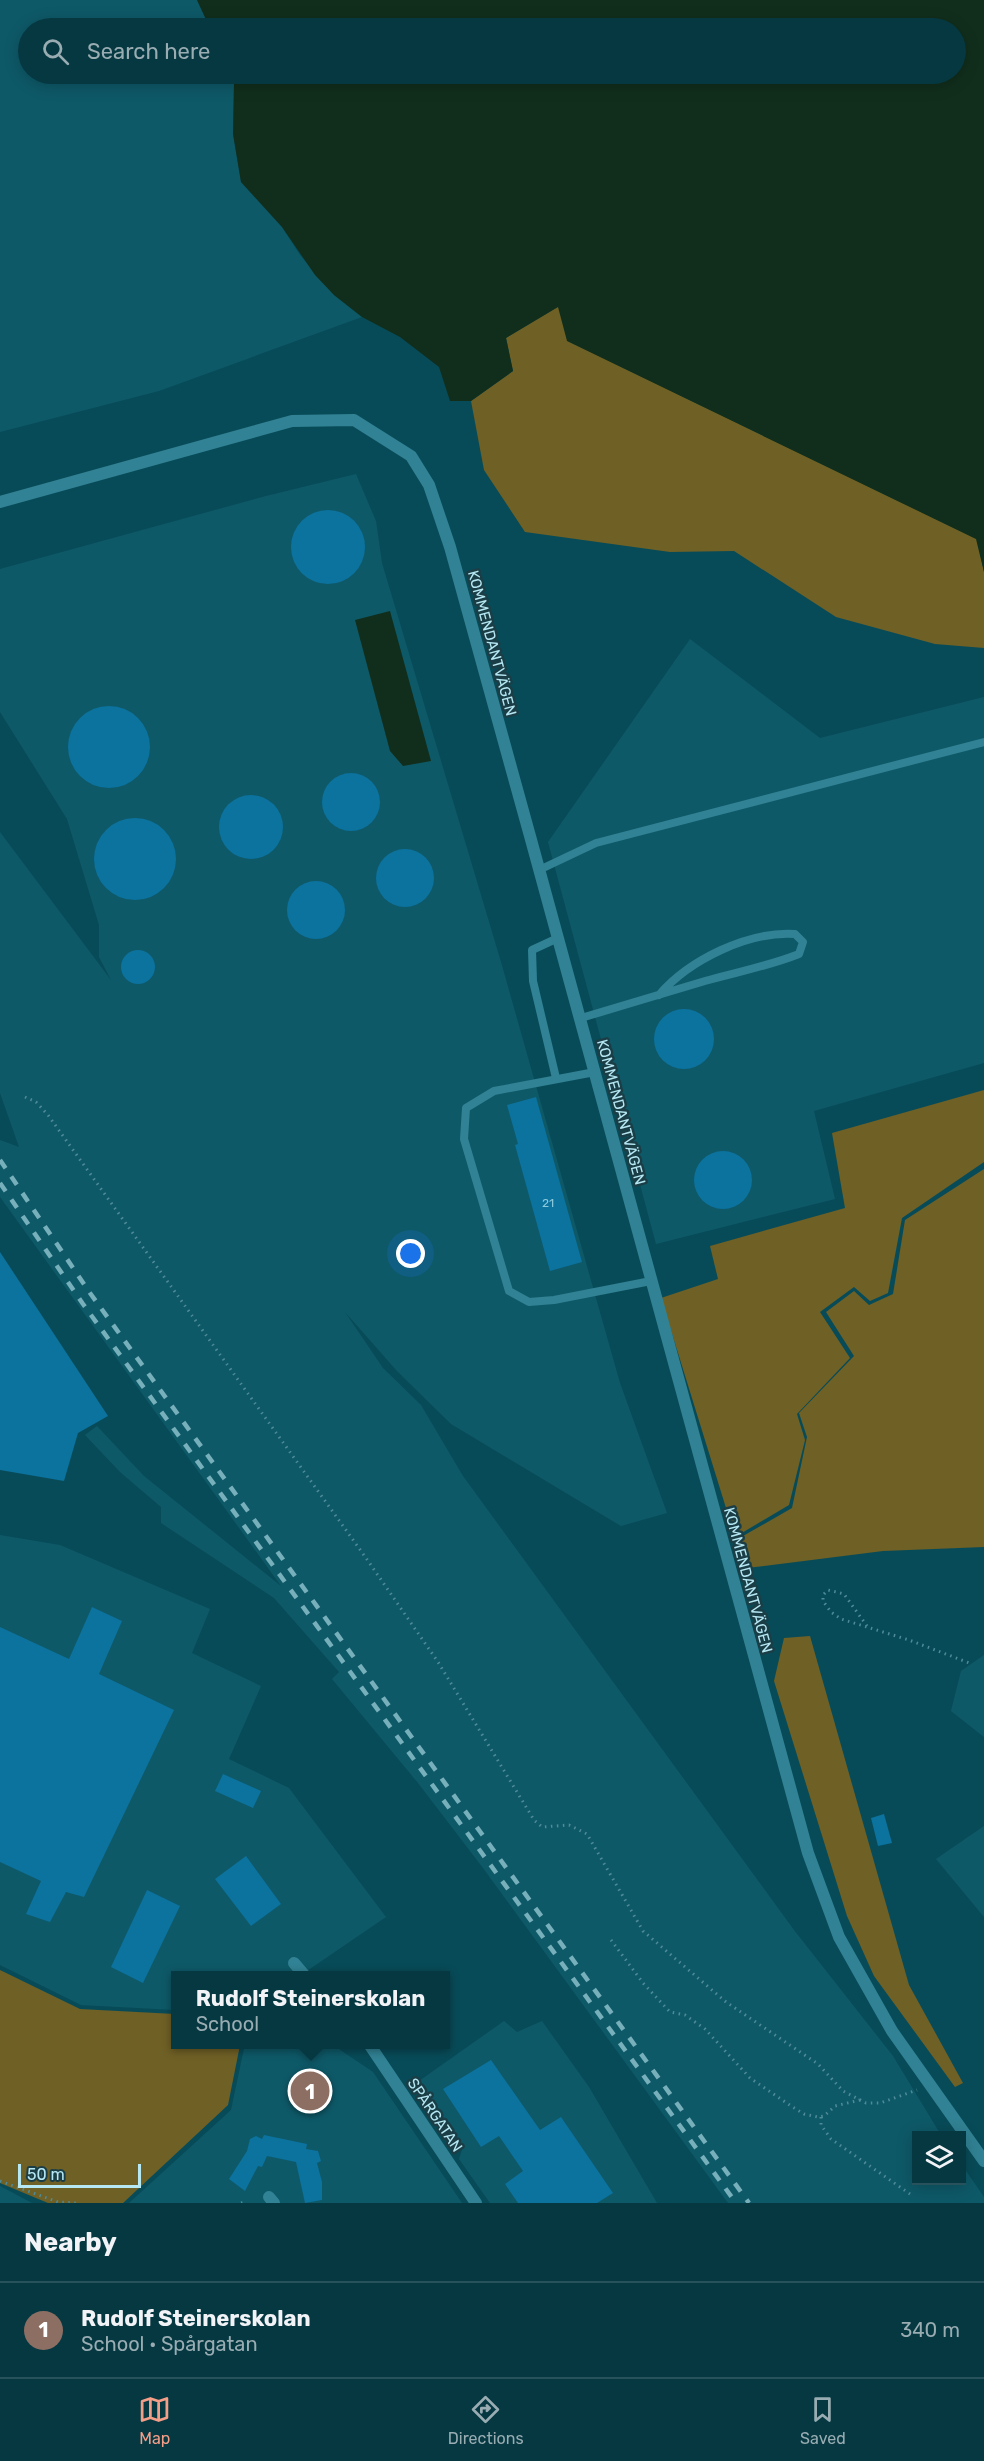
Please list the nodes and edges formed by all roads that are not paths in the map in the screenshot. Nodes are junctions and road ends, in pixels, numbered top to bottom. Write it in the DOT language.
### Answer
graph roads {
  1 [pos="0,502"];
  2 [pos="984,742"];
  3 [pos="539,870"];
  4 [pos="558,938"];
  5 [pos="658,995"];
  6 [pos="580,1018"];
  7 [pos="595,1071"];
  8 [pos="556,1078"];
  9 [pos="651,1281"];
  10 [pos="294,1963"];
  11 [pos="301,1971"];
  12 [pos="372,2049"];
  13 [pos="984,2161"];
  14 [pos="476,2203"];
  1 -- 3 [label="street, KOMMENDANTVÄGEN"];
  2 -- 3 [label="lane"];
  3 -- 4 [label="street, KOMMENDANTVÄGEN"];
  4 -- 6 [label="street, KOMMENDANTVÄGEN"];
  4 -- 8 [label="lane"];
  5 -- 5 [label="lane"];
  5 -- 6 [label="lane"];
  6 -- 7 [label="street, KOMMENDANTVÄGEN"];
  7 -- 8 [label="lane"];
  7 -- 9 [label="street, KOMMENDANTVÄGEN"];
  8 -- 9 [label="lane"];
  9 -- 13 [label="street, KOMMENDANTVÄGEN"];
  10 -- 11 [label="street"];
  12 -- 14 [label="street, SPÅRGATAN"];
}
